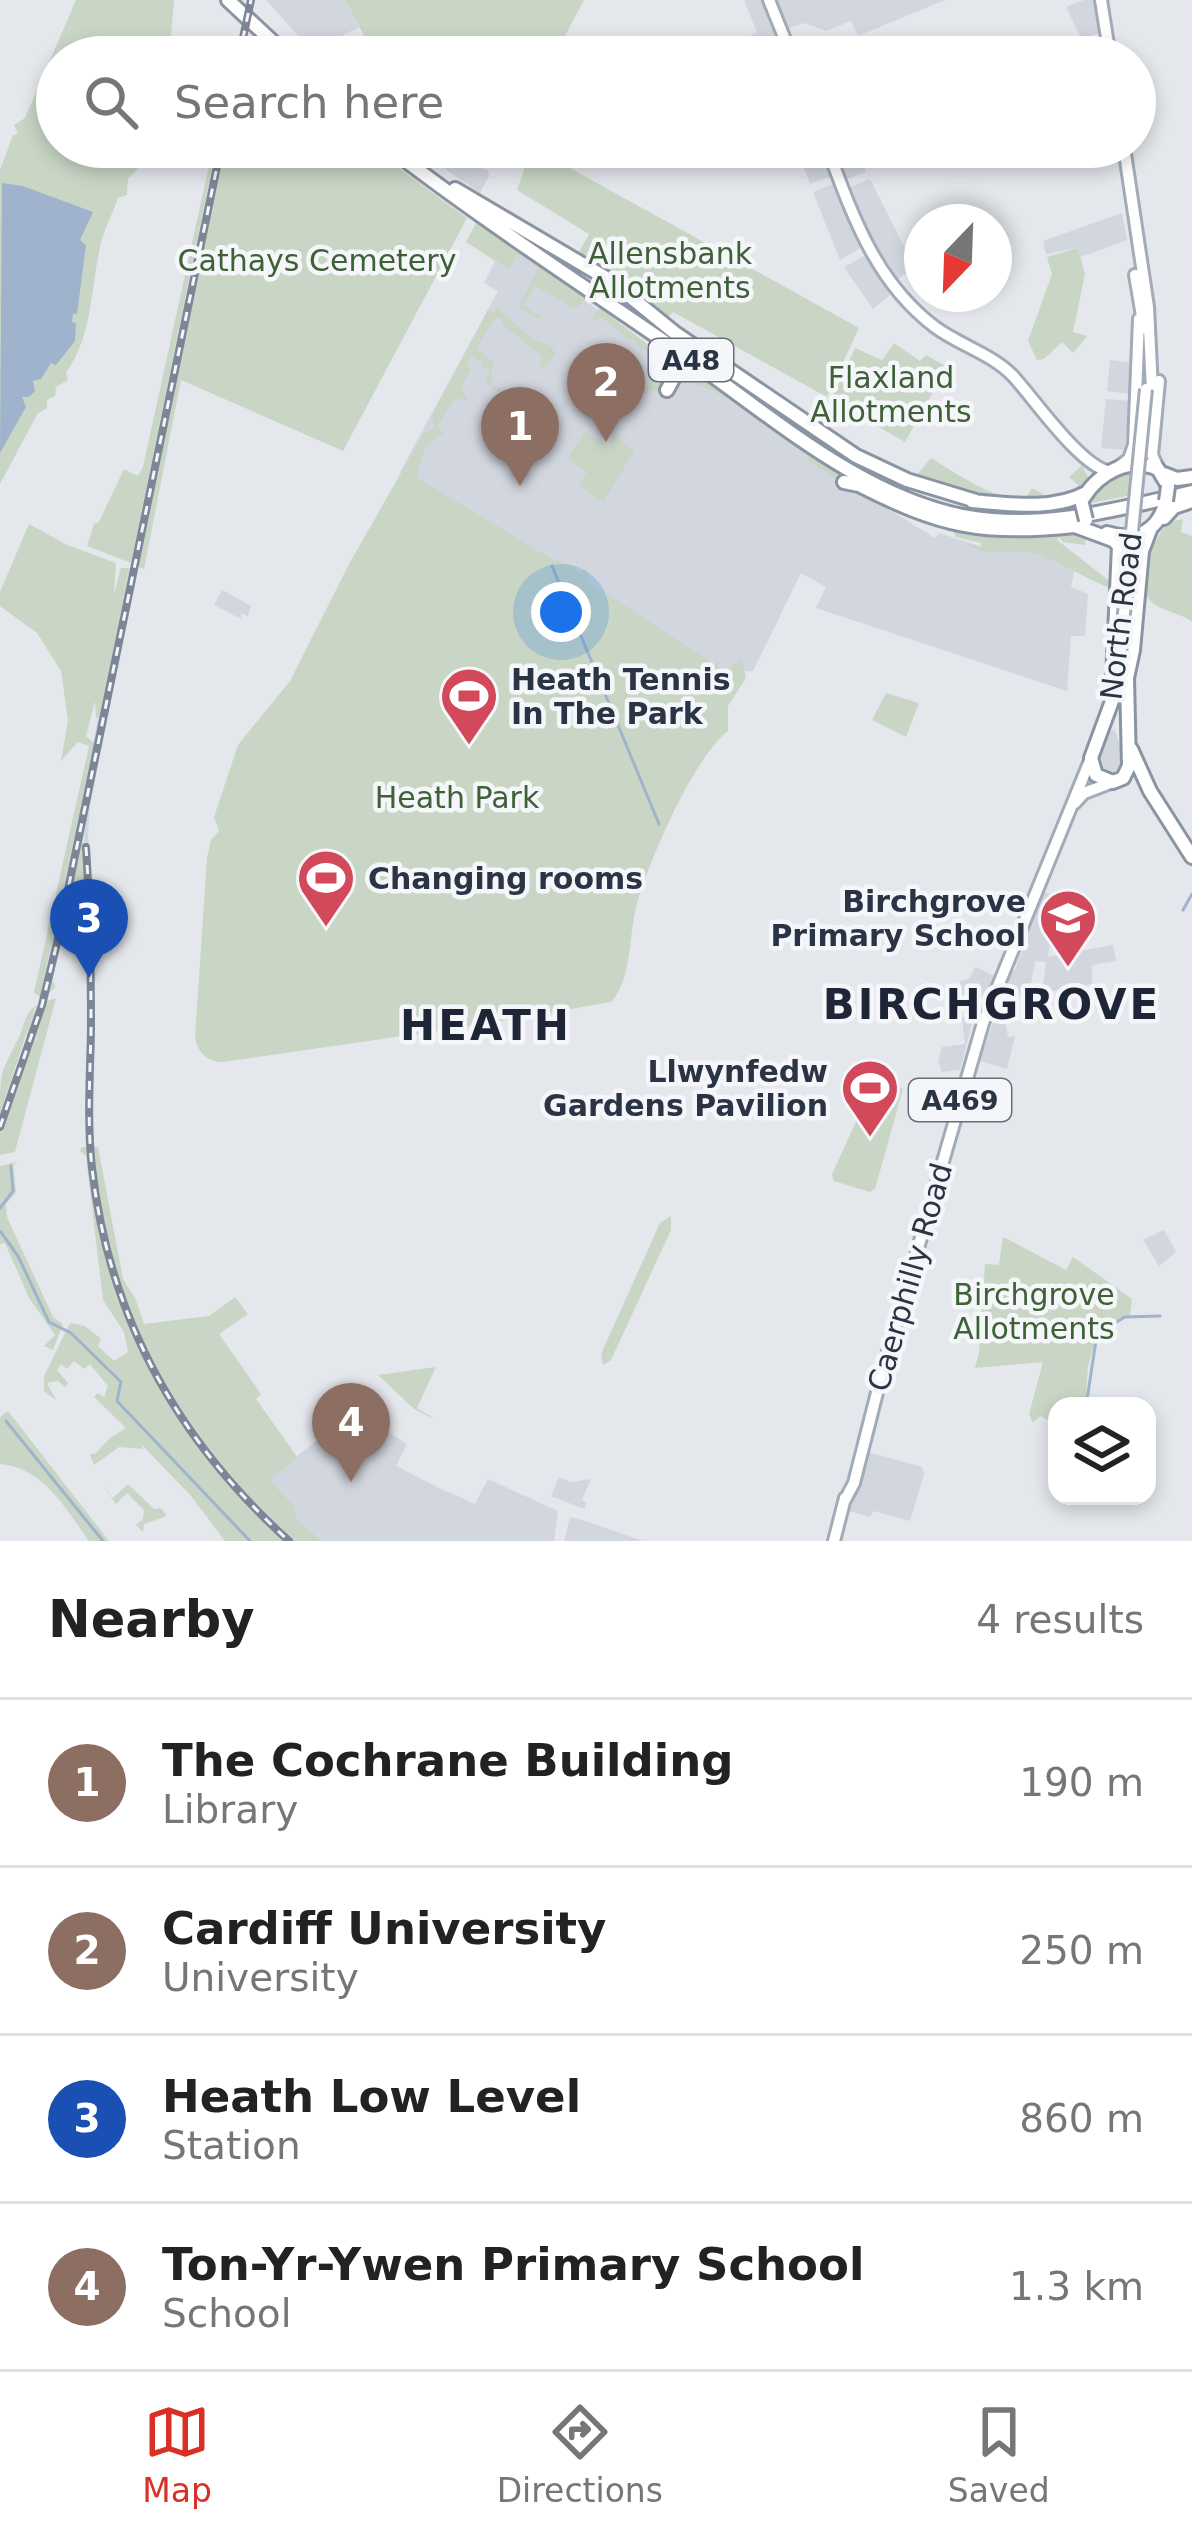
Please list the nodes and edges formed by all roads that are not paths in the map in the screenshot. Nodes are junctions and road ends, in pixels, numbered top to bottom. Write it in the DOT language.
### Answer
graph roads {
  1 [pos="218,0"];
  2 [pos="228,0"];
  3 [pos="769,0"];
  4 [pos="1104,0"];
  5 [pos="257,36"];
  6 [pos="267,36"];
  7 [pos="784,36"];
  8 [pos="1110,36"];
  9 [pos="417,168"];
  10 [pos="427,168"];
  11 [pos="835,168"];
  12 [pos="1124,168"];
  13 [pos="455,189"];
  14 [pos="539,256"];
  15 [pos="1144,307"];
  16 [pos="667,390"];
  17 [pos="1088,460"];
  18 [pos="845,462"];
  19 [pos="1113,471"];
  20 [pos="1164,477"];
  21 [pos="844,482"];
  22 [pos="1192,490"];
  23 [pos="1087,494"];
  24 [pos="976,502"];
  25 [pos="1165,507"];
  26 [pos="969,525"];
  27 [pos="1084,525"];
  28 [pos="1150,530"];
  29 [pos="1115,536"];
  30 [pos="1142,555"];
  31 [pos="1116,611"];
  32 [pos="1123,654"];
  33 [pos="1127,678"];
  34 [pos="1112,701"];
  35 [pos="1130,749"];
  36 [pos="1091,758"];
  37 [pos="1117,782"];
  38 [pos="1071,807"];
  39 [pos="1192,856"];
  40 [pos="1192,870"];
  41 [pos="834,1541"];
  1 -- 5 [label="highway"];
  2 -- 6 [label="highway"];
  3 -- 7 [label="main road"];
  4 -- 8 [label="main road"];
  9 -- 14 [label="highway, A48"];
  10 -- 13 [label="highway, A48"];
  11 -- 17 [label="main road"];
  12 -- 15 [label="main road, North Road"];
  13 -- 18 [label="highway, A48"];
  13 -- 24 [label="highway"];
  14 -- 16 [label="highway"];
  14 -- 18 [label="highway, A48"];
  15 -- 19 [label="main road"];
  15 -- 20 [label="main road"];
  15 -- 32 [label="main road, North Road, bridge"];
  17 -- 19 [label="main road"];
  17 -- 23 [label="main road"];
  18 -- 22 [label="highway, A48"];
  18 -- 24 [label="highway"];
  18 -- 26 [label="highway"];
  19 -- 20 [label="highway"];
  19 -- 23 [label="highway"];
  20 -- 22 [label="highway"];
  20 -- 25 [label="highway, bridge"];
  21 -- 26 [label="highway"];
  22 -- 25 [label="highway"];
  22 -- 30 [label="highway"];
  23 -- 24 [label="highway"];
  23 -- 27 [label="highway, bridge"];
  25 -- 28 [label="highway"];
  26 -- 27 [label="highway"];
  27 -- 29 [label="highway"];
  27 -- 31 [label="highway"];
  28 -- 29 [label="highway"];
  28 -- 30 [label="highway"];
  29 -- 31 [label="highway"];
  30 -- 33 [label="highway"];
  31 -- 34 [label="highway"];
  32 -- 33 [label="main road, North Road"];
  32 -- 34 [label="main road, North Road"];
  33 -- 35 [label="highway, North Road"];
  34 -- 36 [label="highway, North Road"];
  35 -- 37 [label="highway, North Road"];
  35 -- 39 [label="highway"];
  36 -- 37 [label="highway"];
  36 -- 38 [label="main road, Caerphilly Road / A469"];
  37 -- 38 [label="main road"];
  37 -- 40 [label="highway"];
  38 -- 41 [label="main road, Caerphilly Road / A469"];
}
